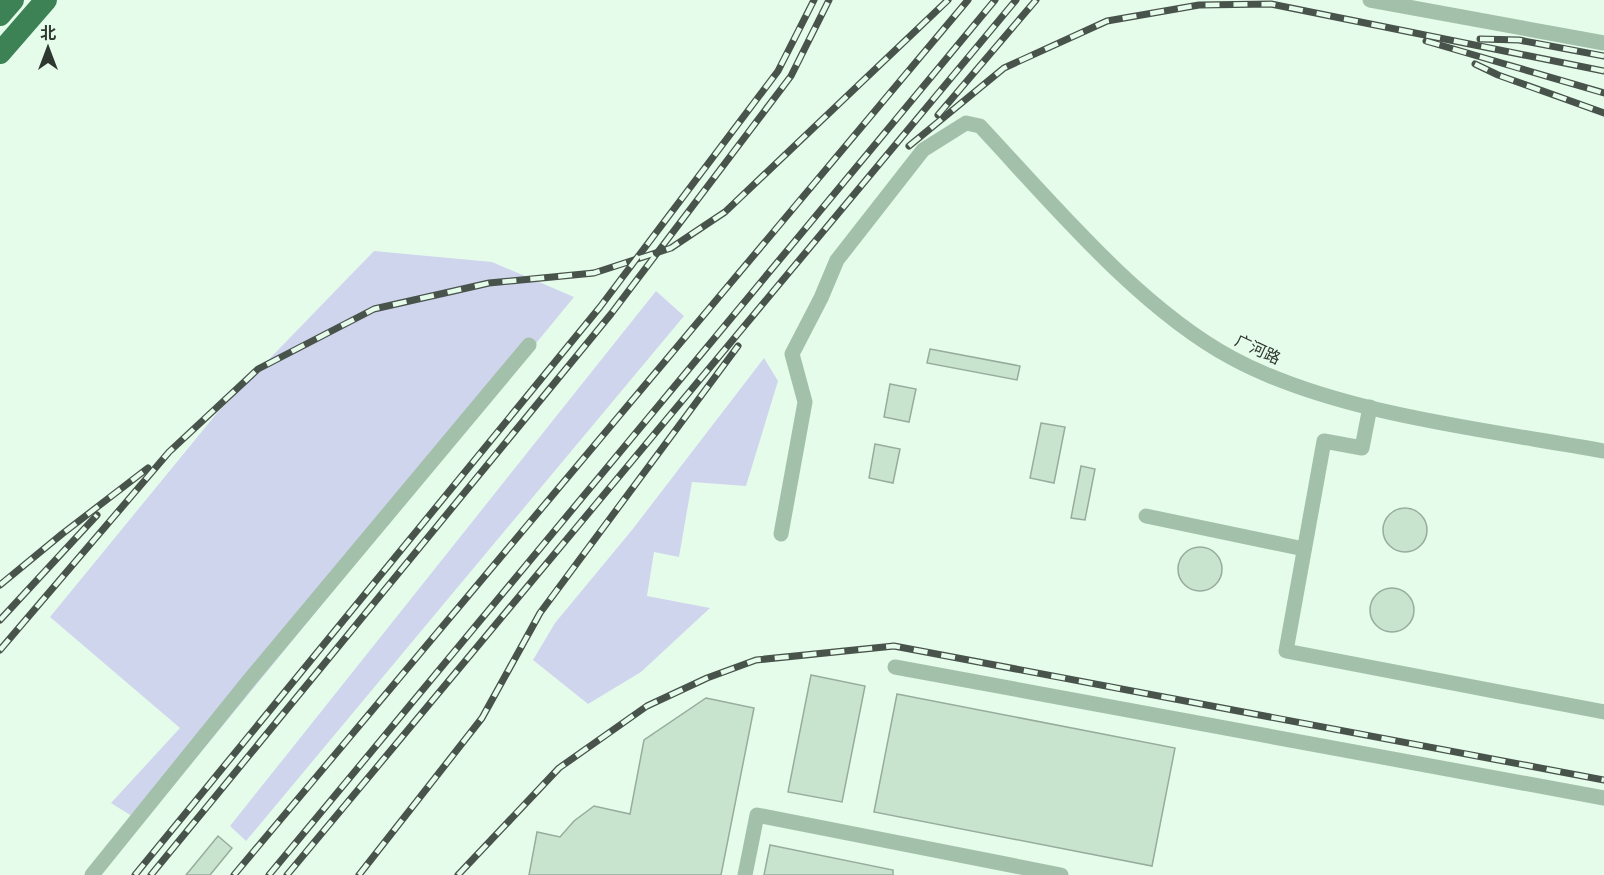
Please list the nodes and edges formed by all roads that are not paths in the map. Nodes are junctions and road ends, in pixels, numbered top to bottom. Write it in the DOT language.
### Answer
graph roads {
  1 [pos="13,0"];
  2 [pos="46,0"];
  3 [pos="1370,0"];
  4 [pos="0,15"];
  5 [pos="1604,43"];
  6 [pos="0,53"];
  7 [pos="530,345"];
  8 [pos="1370,407"];
  9 [pos="1604,451"];
  10 [pos="1146,516"];
  11 [pos="781,534"];
  12 [pos="1304,549"];
  13 [pos="895,667"];
  14 [pos="1604,712"];
  15 [pos="1604,798"];
  16 [pos="92,875"];
  17 [pos="744,875"];
  18 [pos="1061,875"];
  1 -- 4 [label="highway"];
  2 -- 6 [label="highway"];
  3 -- 5 [label="street"];
  7 -- 16 [label="street"];
  8 -- 9 [label="street, 广河路"];
  8 -- 11 [label="street, 广河路"];
  8 -- 12 [label="street"];
  10 -- 12 [label="street"];
  12 -- 14 [label="street"];
  13 -- 15 [label="street"];
  17 -- 18 [label="street"];
}
